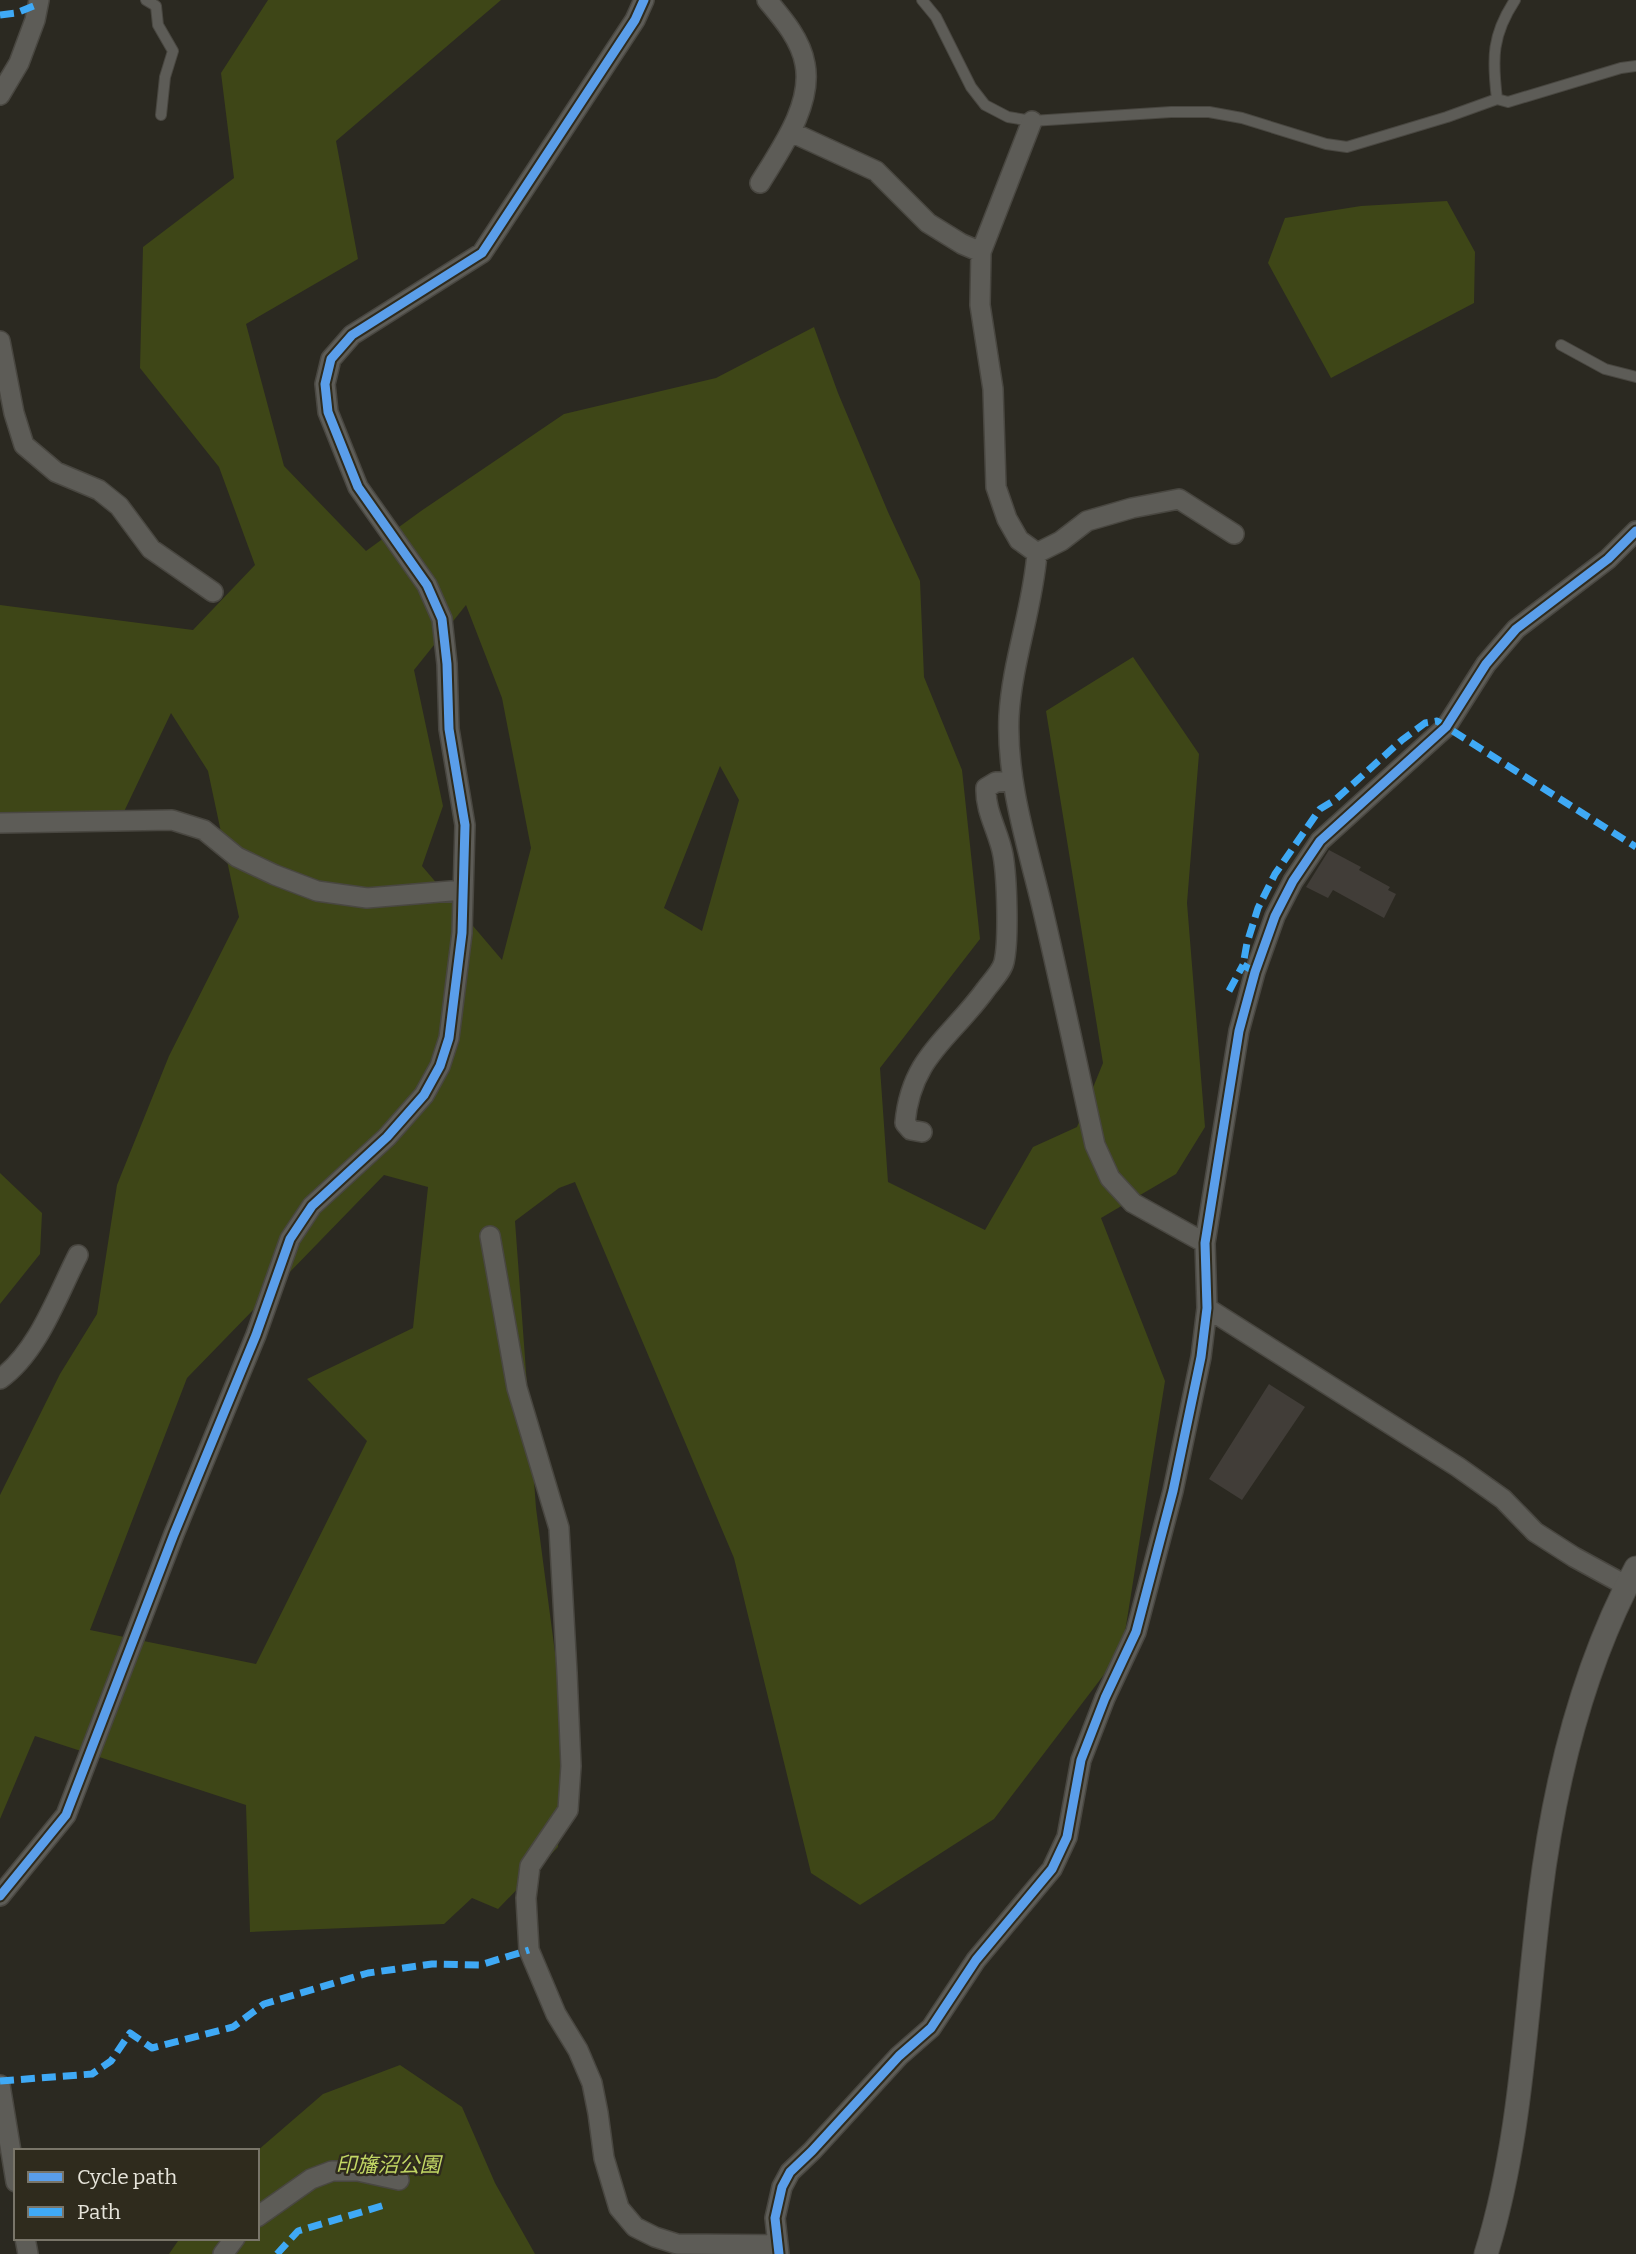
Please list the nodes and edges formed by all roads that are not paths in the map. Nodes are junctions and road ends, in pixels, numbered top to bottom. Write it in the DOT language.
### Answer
graph roads {
  1 [pos="39,0"];
  2 [pos="146,0"];
  3 [pos="644,0"];
  4 [pos="767,0"];
  5 [pos="922,0"];
  6 [pos="1515,0"];
  7 [pos="1636,66"];
  8 [pos="0,95"];
  9 [pos="1497,99"];
  10 [pos="161,115"];
  11 [pos="1032,121"];
  12 [pos="791,132"];
  13 [pos="760,183"];
  14 [pos="981,252"];
  15 [pos="0,341"];
  16 [pos="1561,345"];
  17 [pos="1636,377"];
  18 [pos="1636,531"];
  19 [pos="1234,534"];
  20 [pos="1037,553"];
  21 [pos="213,592"];
  22 [pos="1013,781"];
  23 [pos="0,823"];
  24 [pos="463,890"];
  25 [pos="922,1132"];
  26 [pos="490,1236"];
  27 [pos="1205,1242"];
  28 [pos="78,1255"];
  29 [pos="1206,1308"];
  30 [pos="0,1379"];
  31 [pos="1631,1577"];
  32 [pos="0,1896"];
  33 [pos="0,2085"];
  34 [pos="14,2170"];
  35 [pos="399,2180"];
  36 [pos="259,2216"];
  37 [pos="778,2249"];
  38 [pos="1486,2254"];
  1 -- 8 [label="street"];
  2 -- 10 [label="lane"];
  3 -- 24 [label="street"];
  4 -- 12 [label="street"];
  5 -- 11 [label="lane"];
  6 -- 9 [label="lane"];
  7 -- 9 [label="lane"];
  9 -- 11 [label="lane"];
  11 -- 14 [label="street"];
  12 -- 13 [label="street"];
  12 -- 14 [label="street"];
  14 -- 20 [label="street"];
  15 -- 21 [label="street"];
  16 -- 17 [label="lane"];
  18 -- 27 [label="street"];
  19 -- 20 [label="street"];
  20 -- 22 [label="street"];
  22 -- 25 [label="street"];
  22 -- 27 [label="street"];
  23 -- 24 [label="street"];
  24 -- 32 [label="street"];
  26 -- 37 [label="street"];
  27 -- 29 [label="street"];
  28 -- 30 [label="street"];
  29 -- 31 [label="street"];
  29 -- 37 [label="street"];
  31 -- 38 [label="street"];
  33 -- 34 [label="street"];
  35 -- 36 [label="street"];
}
